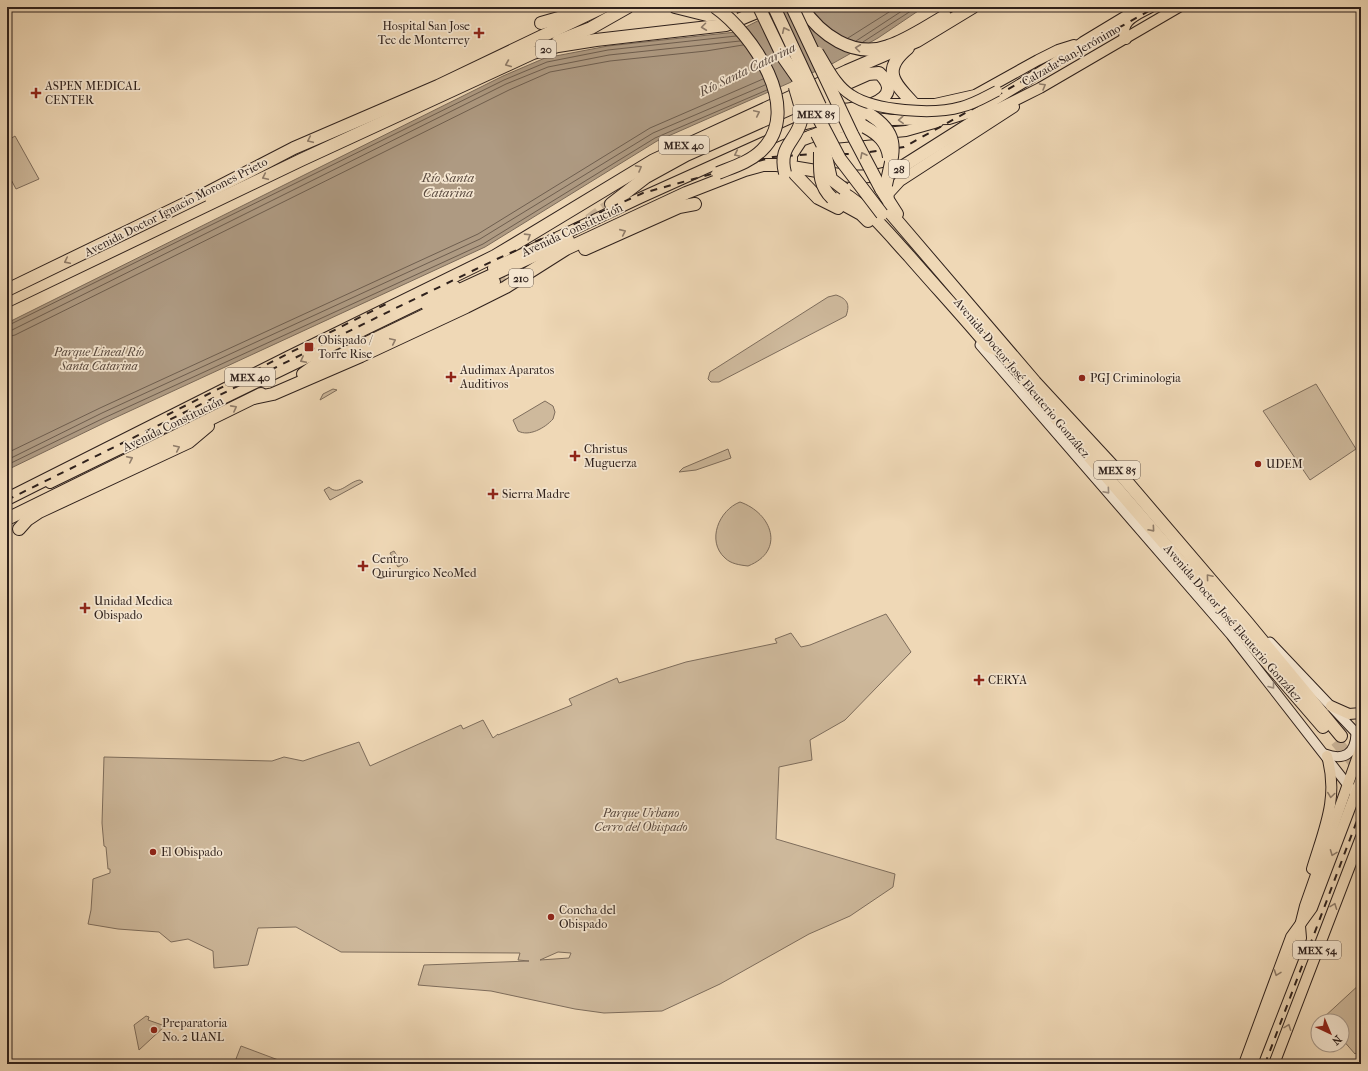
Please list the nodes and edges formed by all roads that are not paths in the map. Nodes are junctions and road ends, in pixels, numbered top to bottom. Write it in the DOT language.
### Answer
graph roads {
  1 [pos="598,7"];
  2 [pos="603,7"];
  3 [pos="628,7"];
  4 [pos="675,7"];
  5 [pos="715,7"];
  6 [pos="768,7"];
  7 [pos="792,7"];
  8 [pos="802,7"];
  9 [pos="959,7"];
  10 [pos="973,7"];
  11 [pos="1141,7"];
  12 [pos="1151,7"];
  13 [pos="1179,7"];
  14 [pos="541,23"];
  15 [pos="804,32"];
  16 [pos="1126,39"];
  17 [pos="917,41"];
  18 [pos="1083,42"];
  19 [pos="533,53"];
  20 [pos="1063,56"];
  21 [pos="783,57"];
  22 [pos="805,73"];
  23 [pos="438,86"];
  24 [pos="795,87"];
  25 [pos="1030,94"];
  26 [pos="913,104"];
  27 [pos="870,110"];
  28 [pos="996,110"];
  29 [pos="949,119"];
  30 [pos="844,125"];
  31 [pos="746,129"];
  32 [pos="714,132"];
  33 [pos="820,139"];
  34 [pos="341,143"];
  35 [pos="756,145"];
  36 [pos="796,147"];
  37 [pos="686,154"];
  38 [pos="890,166"];
  39 [pos="790,171"];
  40 [pos="885,199"];
  41 [pos="611,204"];
  42 [pos="695,204"];
  43 [pos="873,227"];
  44 [pos="536,269"];
  45 [pos="920,269"];
  46 [pos="16,277"];
  47 [pos="494,282"];
  48 [pos="7,290"];
  49 [pos="7,295"];
  50 [pos="7,301"];
  51 [pos="980,345"];
  52 [pos="998,350"];
  53 [pos="303,374"];
  54 [pos="254,398"];
  55 [pos="214,419"];
  56 [pos="7,499"];
  57 [pos="7,504"];
  58 [pos="7,519"];
  59 [pos="19,529"];
  60 [pos="1246,621"];
  61 [pos="1331,706"];
  62 [pos="1361,713"];
  63 [pos="1359,736"];
  64 [pos="1361,747"];
  65 [pos="1326,755"];
  66 [pos="1361,779"];
  67 [pos="1347,784"];
  68 [pos="1358,796"];
  69 [pos="1347,817"];
  70 [pos="1328,829"];
  71 [pos="1361,837"];
  72 [pos="1300,926"];
  73 [pos="1291,937"];
  74 [pos="1244,1064"];
  75 [pos="1252,1064"];
  76 [pos="1274,1064"];
  1 -- 14 [label="highway, 20"];
  2 -- 23 [label="highway"];
  3 -- 19 [label="highway"];
  4 -- 6 [label="highway"];
  5 -- 53 [label="highway, bridge"];
  6 -- 19 [label="highway, Avenida Doctor Ignacio Morones Prieto / 20, one-way"];
  6 -- 21 [label="highway, Avenida Doctor José Eleuterio González / MEX 85, bridge"];
  22 -- 6 [label="highway, Avenida Doctor José Eleuterio González / MEX 85, one-way, bridge"];
  7 -- 15 [label="highway, bridge"];
  9 -- 8 [label="highway, one-way"];
  10 -- 17 [label="highway, MEX 40"];
  11 -- 18 [label="main road, Calzada San Jerónimo"];
  12 -- 16 [label="main road"];
  13 -- 16 [label="main road, Calzada San Jerónimo / 28"];
  15 -- 20 [label="main road, bridge"];
  40 -- 15 [label="highway, one-way, bridge"];
  25 -- 16 [label="main road, Calzada San Jerónimo / 28, one-way"];
  17 -- 26 [label="highway"];
  32 -- 17 [label="highway, Avenida Constitución / MEX 40, one-way"];
  18 -- 20 [label="main road, Calzada San Jerónimo"];
  18 -- 26 [label="main road"];
  19 -- 34 [label="highway, Avenida Doctor Ignacio Morones Prieto / 20, one-way"];
  20 -- 29 [label="main road, Avenida Constitución"];
  21 -- 24 [label="highway, bridge"];
  21 -- 40 [label="highway, Avenida Doctor José Eleuterio González / MEX 85, bridge"];
  22 -- 27 [label="highway, bridge"];
  22 -- 40 [label="highway, Avenida Doctor José Eleuterio González / MEX 85, bridge"];
  23 -- 34 [label="highway, Avenida Doctor Ignacio Morones Prieto"];
  23 -- 48 [label="highway, Avenida Doctor Ignacio Morones Prieto, one-way, bridge"];
  24 -- 33 [label="highway, bridge"];
  24 -- 39 [label="highway, bridge"];
  25 -- 28 [label="main road, Calzada San Jerónimo / 28"];
  25 -- 40 [label="main road"];
  26 -- 27 [label="main road"];
  27 -- 31 [label="highway, Avenida Constitución / MEX 40"];
  27 -- 38 [label="highway, bridge"];
  28 -- 33 [label="highway, bridge"];
  28 -- 39 [label="highway, 28"];
  29 -- 35 [label="main road, Avenida Constitución, one-way"];
  29 -- 36 [label="main road"];
  30 -- 35 [label="main road"];
  30 -- 36 [label="highway"];
  30 -- 38 [label="highway, bridge"];
  31 -- 32 [label="highway"];
  31 -- 37 [label="highway, Avenida Constitución / MEX 40"];
  32 -- 37 [label="highway"];
  56 -- 32 [label="highway, Avenida Constitución / MEX 40, one-way"];
  33 -- 43 [label="highway, bridge"];
  34 -- 50 [label="highway, Avenida Doctor Ignacio Morones Prieto, one-way"];
  35 -- 57 [label="main road, Avenida Constitución, one-way"];
  36 -- 39 [label="highway"];
  37 -- 41 [label="highway, Avenida Constitución / MEX 40"];
  38 -- 40 [label="highway, bridge"];
  39 -- 43 [label="highway"];
  39 -- 44 [label="highway, 210"];
  39 -- 45 [label="highway"];
  40 -- 52 [label="highway, Avenida Doctor José Eleuterio González / MEX 85"];
  60 -- 40 [label="highway, Avenida Doctor José Eleuterio González / MEX 85, one-way"];
  44 -- 42 [label="highway, one-way"];
  43 -- 51 [label="highway"];
  54 -- 44 [label="highway, 210, one-way"];
  45 -- 51 [label="highway"];
  45 -- 52 [label="highway"];
  46 -- 49 [label="highway"];
  47 -- 53 [label="highway, Avenida Constitución / MEX 40"];
  51 -- 65 [label="main road, Avenida Doctor José Eleuterio González / MEX 85, one-way"];
  52 -- 60 [label="highway, Avenida Doctor José Eleuterio González / MEX 85, one-way"];
  53 -- 54 [label="highway, Avenida Constitución / MEX 40"];
  55 -- 54 [label="highway, Avenida Constitución / MEX 40, one-way"];
  58 -- 55 [label="highway, Avenida Constitución / MEX 40, one-way"];
  59 -- 55 [label="highway, one-way"];
  60 -- 61 [label="main road"];
  61 -- 62 [label="main road"];
  61 -- 63 [label="main road"];
  63 -- 65 [label="main road"];
  64 -- 67 [label="main road, MEX 54"];
  65 -- 67 [label="main road, Avenida Doctor José Eleuterio González / MEX 85"];
  65 -- 70 [label="main road, one-way"];
  66 -- 68 [label="main road, MEX 54"];
  67 -- 68 [label="main road, Avenida Doctor José Eleuterio González / MEX 85"];
  67 -- 70 [label="main road, MEX 54"];
  68 -- 69 [label="main road, MEX 54"];
  69 -- 70 [label="main road"];
  69 -- 72 [label="main road, MEX 54, one-way"];
  70 -- 72 [label="main road, MEX 54"];
  70 -- 73 [label="main road"];
  76 -- 71 [label="main road, MEX 54, one-way"];
  72 -- 73 [label="main road, MEX 54"];
  72 -- 75 [label="main road, MEX 54"];
  73 -- 74 [label="main road, MEX 54, one-way"];
}
